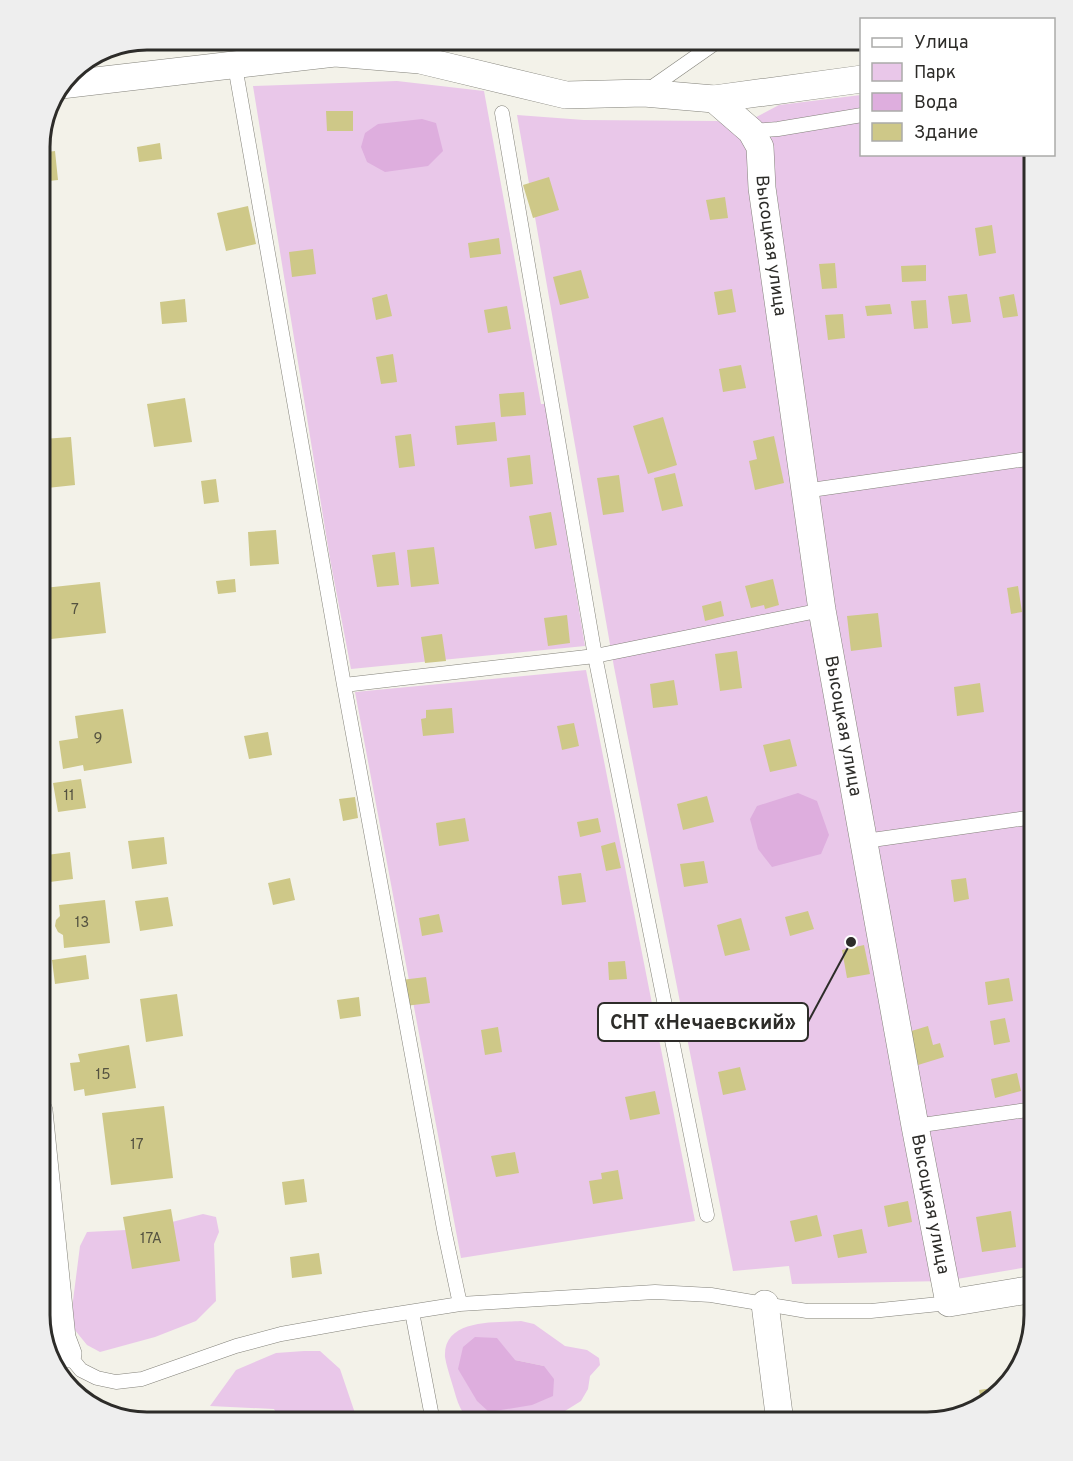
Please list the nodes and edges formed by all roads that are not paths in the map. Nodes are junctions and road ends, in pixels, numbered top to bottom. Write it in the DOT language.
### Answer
graph roads {
  1 [pos="705,50"];
  2 [pos="235,66"];
  3 [pos="860,79"];
  4 [pos="73,84"];
  5 [pos="644,93"];
  6 [pos="714,99"];
  7 [pos="501,113"];
  8 [pos="860,115"];
  9 [pos="756,139"];
  10 [pos="1024,459"];
  11 [pos="804,491"];
  12 [pos="822,610"];
  13 [pos="595,656"];
  14 [pos="344,685"];
  15 [pos="1024,818"];
  16 [pos="865,841"];
  17 [pos="1024,1110"];
  18 [pos="915,1126"];
  19 [pos="707,1215"];
  20 [pos="50,1220"];
  21 [pos="1024,1291"];
  22 [pos="949,1302"];
  23 [pos="460,1304"];
  24 [pos="765,1304"];
  25 [pos="412,1312"];
  26 [pos="68,1354"];
  27 [pos="431,1411"];
  28 [pos="779,1412"];
  1 -- 5 [label="lane"];
  2 -- 4 [label="street"];
  2 -- 5 [label="street"];
  2 -- 14 [label="lane"];
  3 -- 6 [label="street"];
  5 -- 6 [label="street"];
  6 -- 9 [label="street"];
  7 -- 13 [label="lane"];
  8 -- 9 [label="lane"];
  9 -- 11 [label="street, Высоцкая улица"];
  10 -- 11 [label="lane"];
  11 -- 12 [label="street, Высоцкая улица"];
  12 -- 13 [label="lane"];
  12 -- 16 [label="street, Высоцкая улица"];
  13 -- 14 [label="lane"];
  13 -- 19 [label="lane"];
  14 -- 23 [label="lane"];
  15 -- 16 [label="lane"];
  16 -- 18 [label="street, Высоцкая улица"];
  17 -- 18 [label="lane"];
  18 -- 22 [label="street, Высоцкая улица"];
  20 -- 26 [label="street"];
  21 -- 22 [label="street"];
  22 -- 24 [label="lane"];
  23 -- 24 [label="lane"];
  23 -- 25 [label="lane"];
  24 -- 28 [label="street"];
  25 -- 26 [label="lane"];
  25 -- 27 [label="lane"];
}
